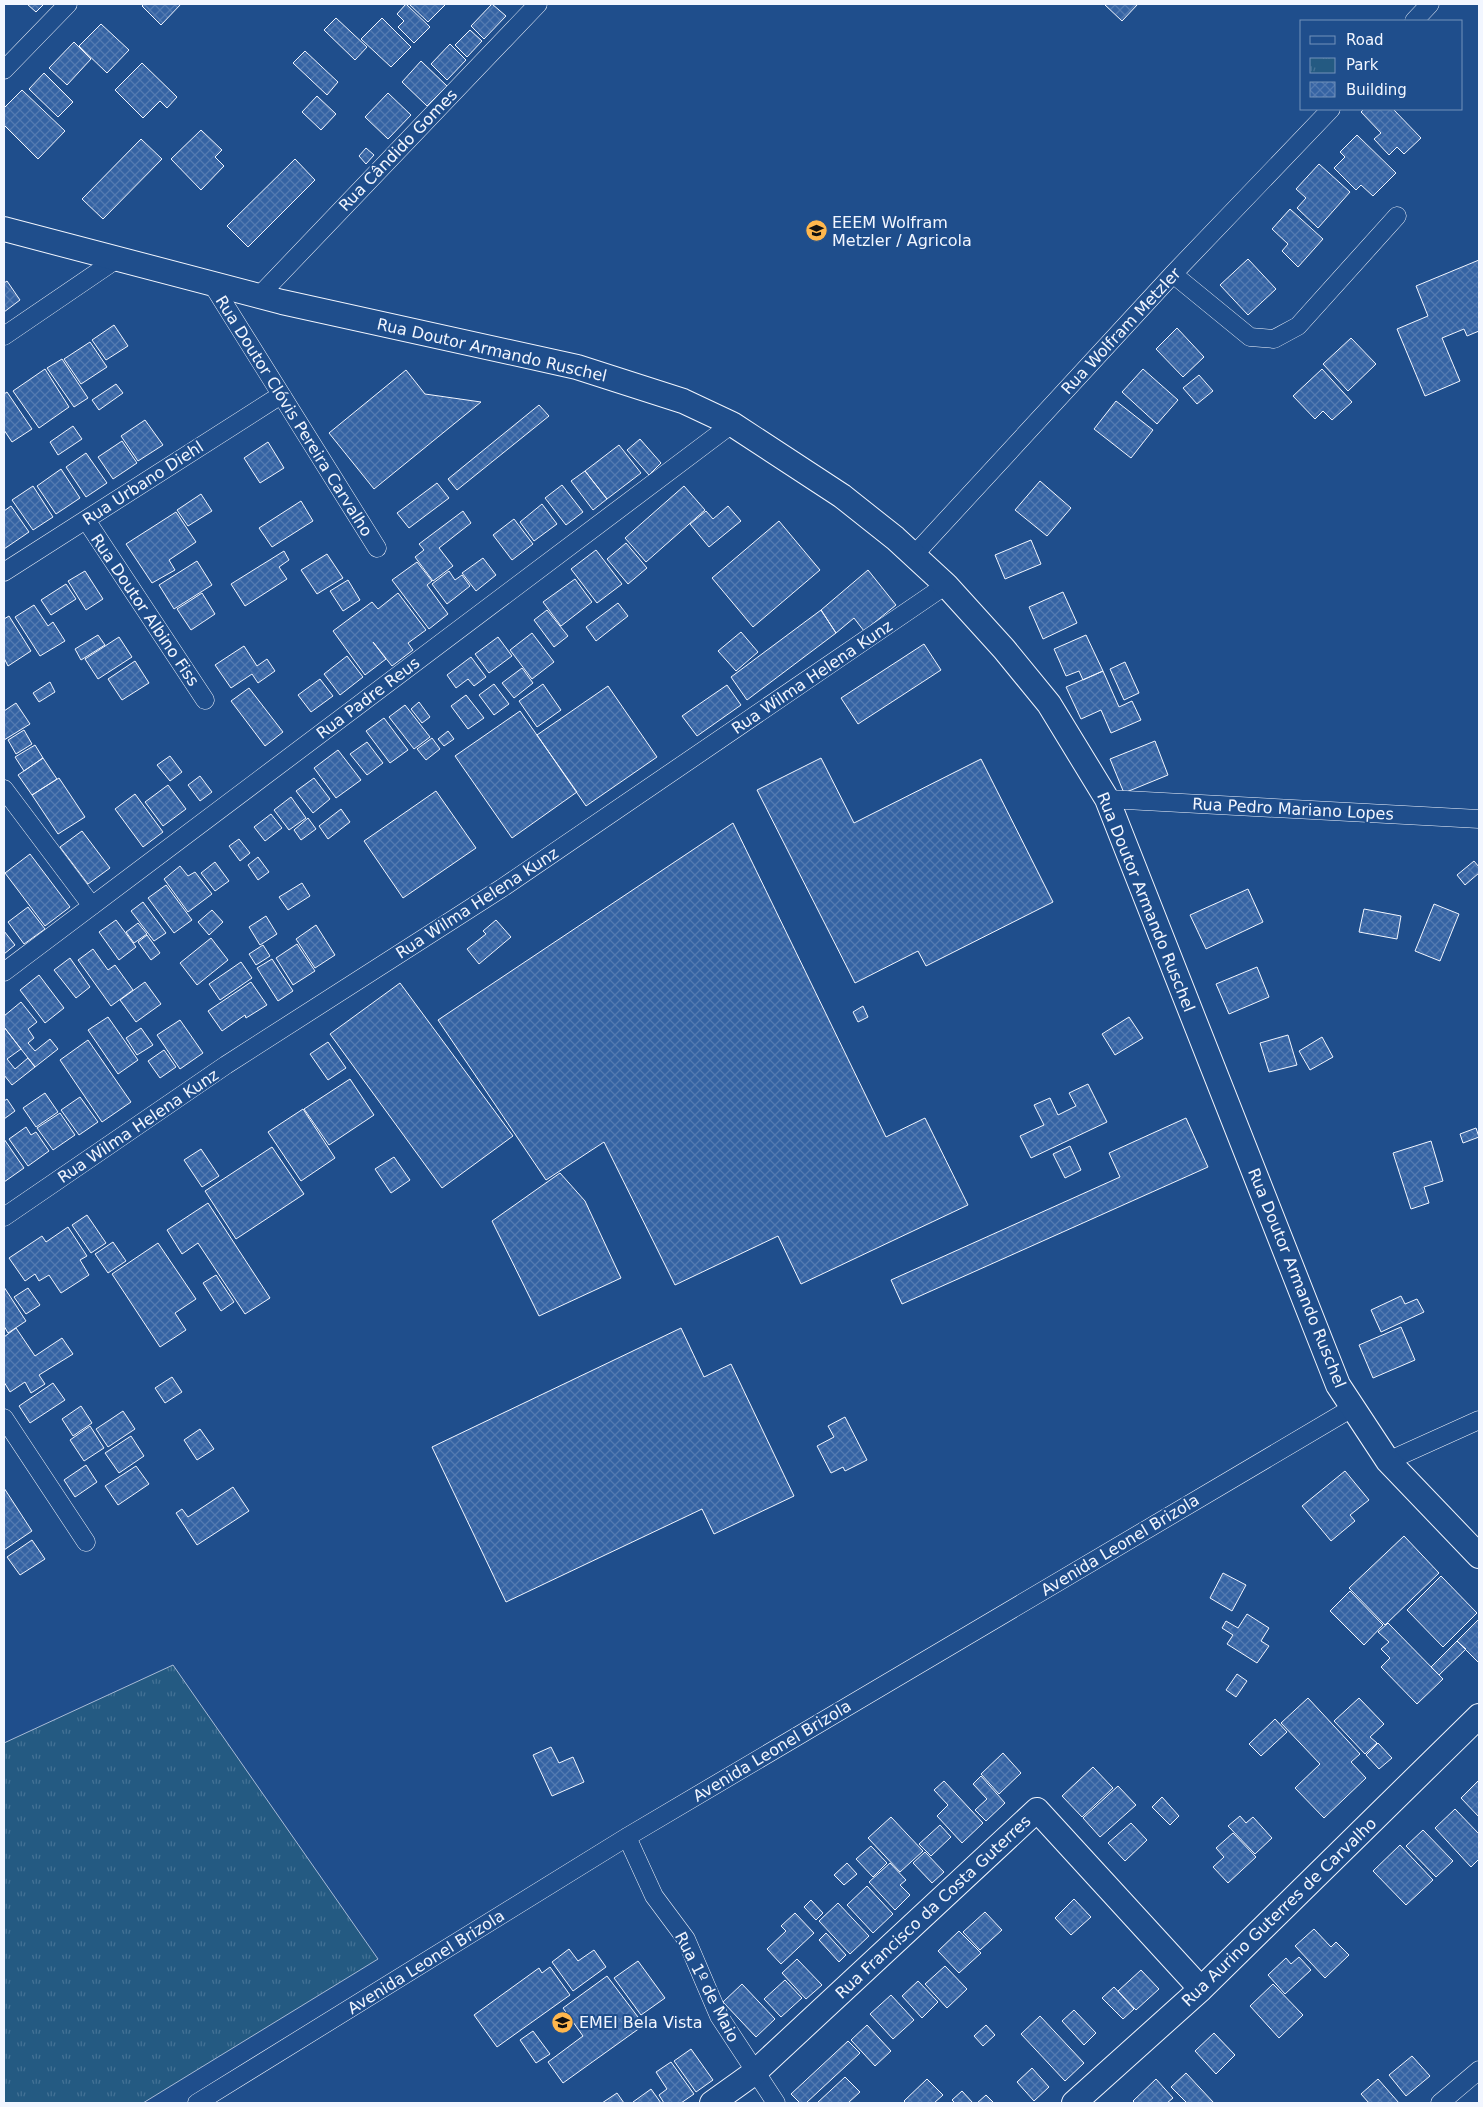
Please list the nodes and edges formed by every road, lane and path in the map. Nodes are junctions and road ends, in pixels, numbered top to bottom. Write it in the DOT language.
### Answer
graph roads {
  1 [pos="68,4"];
  2 [pos="538,4"];
  3 [pos="1430,4"];
  4 [pos="1415,20"];
  5 [pos="4,70"];
  6 [pos="1330,110"];
  7 [pos="1397,216"];
  8 [pos="4,229"];
  9 [pos="117,259"];
  10 [pos="1173,274"];
  11 [pos="212,284"];
  12 [pos="259,296"];
  13 [pos="4,336"];
  14 [pos="281,395"];
  15 [pos="732,424"];
  16 [pos="86,520"];
  17 [pos="377,548"];
  18 [pos="914,555"];
  19 [pos="4,572"];
  20 [pos="946,585"];
  21 [pos="205,700"];
  22 [pos="4,789"];
  23 [pos="1107,799"];
  24 [pos="1479,819"];
  25 [pos="92,906"];
  26 [pos="4,972"];
  27 [pos="4,1217"];
  28 [pos="1352,1408"];
  29 [pos="4,1418"];
  30 [pos="1479,1420"];
  31 [pos="1388,1461"];
  32 [pos="86,1542"];
  33 [pos="1479,1556"];
  34 [pos="1479,1716"];
  35 [pos="627,1837"];
  36 [pos="1201,1989"];
  37 [pos="1479,2070"];
  38 [pos="754,2073"];
  39 [pos="207,2101"];
  40 [pos="712,2103"];
  41 [pos="776,2103"];
  42 [pos="1074,2103"];
  43 [pos="1440,2103"];
  1 -- 5 [label="street"];
  2 -- 12 [label="street, Rua Cândido Gomes"];
  3 -- 4 [label="street"];
  6 -- 10 [label="street, Rua Wolfram Metzler"];
  7 -- 10 [label="street"];
  8 -- 9 [label="main road, Rua Doutor Armando Ruschel"];
  9 -- 11 [label="main road, Rua Doutor Armando Ruschel"];
  9 -- 13 [label="street"];
  10 -- 18 [label="street, Rua Wolfram Metzler"];
  11 -- 12 [label="main road, Rua Doutor Armando Ruschel"];
  11 -- 14 [label="street, Rua Doutor Clóvis Pereira Carvalho"];
  12 -- 15 [label="main road, Rua Doutor Armando Ruschel"];
  14 -- 16 [label="street, Rua Urbano Diehl"];
  14 -- 17 [label="street, Rua Doutor Clóvis Pereira Carvalho"];
  15 -- 18 [label="main road, Rua Doutor Armando Ruschel"];
  15 -- 25 [label="street, Rua Padre Reus"];
  16 -- 19 [label="street, Rua Urbano Diehl"];
  16 -- 21 [label="street, Rua Doutor Albino Fiss"];
  18 -- 20 [label="main road, Rua Doutor Armando Ruschel"];
  20 -- 23 [label="main road, Rua Doutor Armando Ruschel"];
  20 -- 27 [label="street, Rua Wilma Helena Kunz"];
  22 -- 25 [label="street"];
  23 -- 24 [label="street, Rua Pedro Mariano Lopes"];
  23 -- 28 [label="main road, Rua Doutor Armando Ruschel"];
  25 -- 26 [label="street, Rua Padre Reus"];
  28 -- 31 [label="main road, Rua Doutor Armando Ruschel"];
  28 -- 35 [label="street, Avenida Leonel Brizola"];
  29 -- 32 [label="street"];
  30 -- 31 [label="street"];
  31 -- 33 [label="main road, Rua Doutor Armando Ruschel"];
  34 -- 36 [label="main road, Rua Aurino Guterres de Carvalho"];
  35 -- 38 [label="street, Rua 1º de Maio"];
  35 -- 39 [label="street, Avenida Leonel Brizola"];
  36 -- 38 [label="main road, Rua Francisco da Costa Guterres"];
  36 -- 42 [label="main road, Rua Aurino Guterres de Carvalho"];
  37 -- 43 [label="street"];
  38 -- 40 [label="main road, Rua Francisco da Costa Guterres"];
  38 -- 41 [label="street, Rua 1º de Maio"];
}
